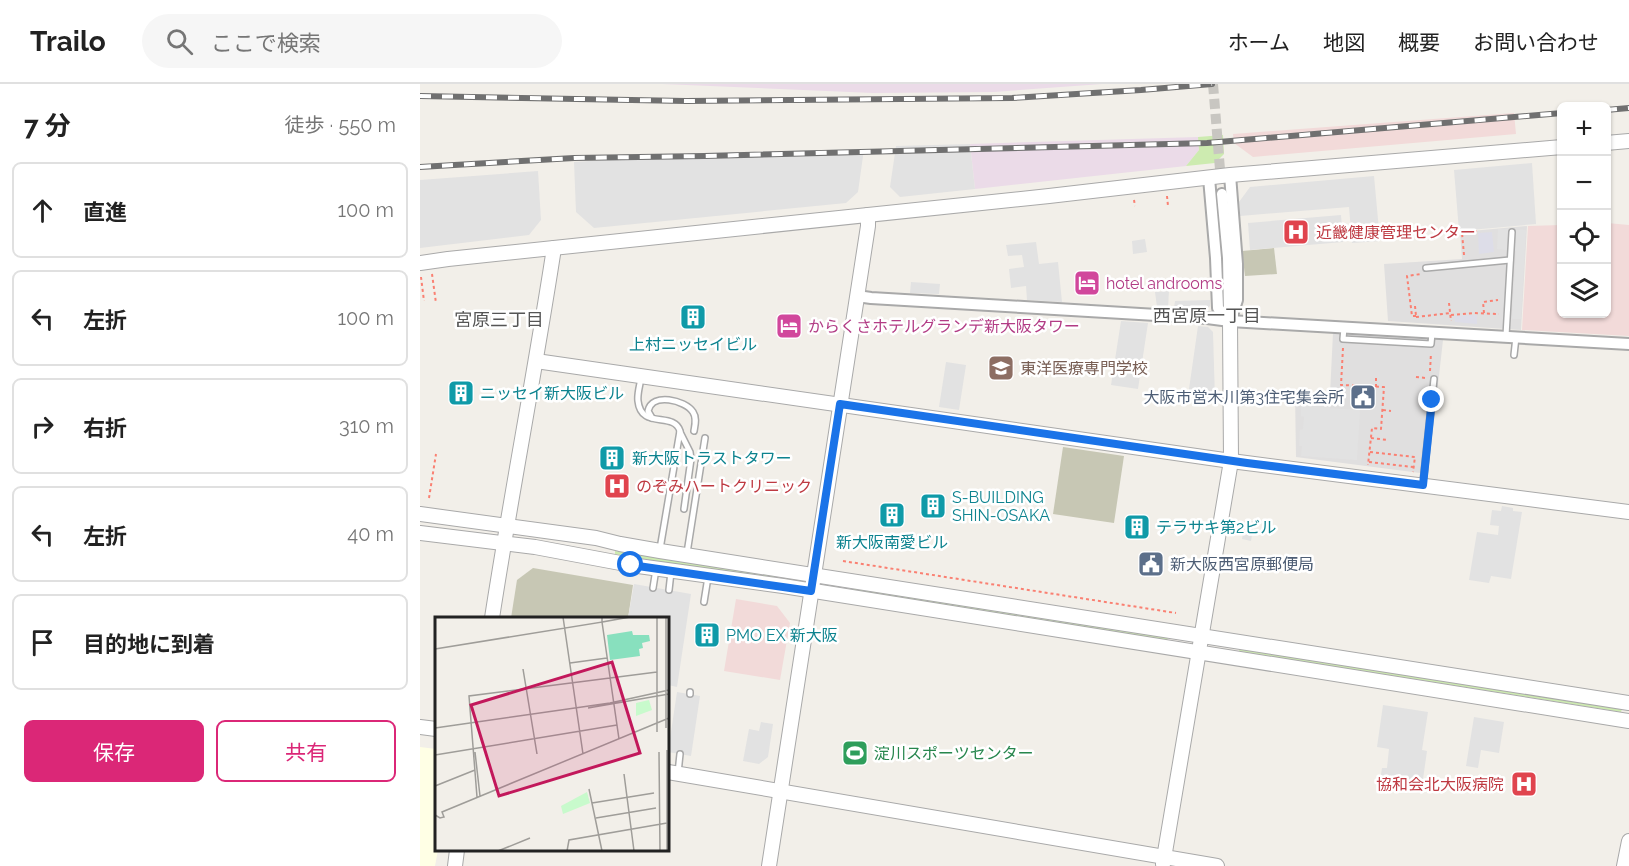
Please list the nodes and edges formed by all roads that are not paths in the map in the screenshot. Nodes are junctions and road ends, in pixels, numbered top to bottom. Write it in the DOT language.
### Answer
graph roads {
  1 [pos="1629,141"];
  2 [pos="1611,143"];
  3 [pos="1557,147"];
  4 [pos="1230,175"];
  5 [pos="1209,178"];
  6 [pos="1222,194"];
  7 [pos="868,215"];
  8 [pos="1512,232"];
  9 [pos="554,248"];
  10 [pos="1510,260"];
  11 [pos="420,263"];
  12 [pos="1426,267"];
  13 [pos="858,296"];
  14 [pos="1230,321"];
  15 [pos="1344,326"];
  16 [pos="1432,332"];
  17 [pos="1511,337"];
  18 [pos="1629,344"];
  19 [pos="1514,356"];
  20 [pos="536,360"];
  21 [pos="641,376"];
  22 [pos="1434,380"];
  23 [pos="840,404"];
  24 [pos="653,419"];
  25 [pos="680,431"];
  26 [pos="694,431"];
  27 [pos="705,438"];
  28 [pos="1231,460"];
  29 [pos="1423,485"];
  30 [pos="684,508"];
  31 [pos="1629,512"];
  32 [pos="420,514"];
  33 [pos="507,525"];
  34 [pos="420,533"];
  35 [pos="504,544"];
  36 [pos="660,551"];
  37 [pos="687,555"];
  38 [pos="656,568"];
  39 [pos="671,570"];
  40 [pos="814,575"];
  41 [pos="708,576"];
  42 [pos="653,588"];
  43 [pos="669,590"];
  44 [pos="811,591"];
  45 [pos="704,602"];
  46 [pos="492,617"];
  47 [pos="1202,636"];
  48 [pos="1199,652"];
  49 [pos="1629,703"];
  50 [pos="1629,721"];
  51 [pos="420,727"];
  52 [pos="435,729"];
  53 [pos="681,754"];
  54 [pos="673,773"];
  55 [pos="780,792"];
  56 [pos="1629,842"];
  57 [pos="457,851"];
  58 [pos="1163,861"];
  59 [pos="455,866"];
  60 [pos="769,866"];
  61 [pos="1217,866"];
  62 [pos="1624,866"];
  1 -- 2 [label="street"];
  3 -- 4 [label="street"];
  4 -- 5 [label="street"];
  4 -- 14 [label="street"];
  5 -- 7 [label="street"];
  5 -- 14 [label="street"];
  6 -- 14 [label="street"];
  7 -- 9 [label="street"];
  7 -- 13 [label="street"];
  8 -- 10 [label="lane"];
  9 -- 11 [label="street"];
  9 -- 20 [label="street"];
  10 -- 12 [label="lane"];
  10 -- 17 [label="lane"];
  13 -- 14 [label="street"];
  13 -- 23 [label="street"];
  14 -- 15 [label="street"];
  14 -- 28 [label="street"];
  15 -- 16 [label="street"];
  15 -- 16 [label="lane"];
  16 -- 17 [label="street"];
  17 -- 18 [label="street"];
  17 -- 19 [label="lane"];
  20 -- 21 [label="street"];
  20 -- 33 [label="street"];
  21 -- 23 [label="street"];
  21 -- 24 [label="lane"];
  22 -- 29 [label="lane"];
  23 -- 28 [label="street"];
  23 -- 40 [label="street"];
  24 -- 25 [label="lane"];
  24 -- 26 [label="lane"];
  25 -- 30 [label="lane"];
  25 -- 36 [label="lane"];
  27 -- 37 [label="lane"];
  28 -- 29 [label="street"];
  28 -- 47 [label="street"];
  29 -- 31 [label="street"];
  32 -- 33 [label="street"];
  33 -- 35 [label="street"];
  33 -- 36 [label="street"];
  34 -- 35 [label="street"];
  35 -- 38 [label="street"];
  35 -- 46 [label="street"];
  36 -- 37 [label="street"];
  37 -- 40 [label="street"];
  38 -- 39 [label="street"];
  38 -- 42 [label="lane"];
  39 -- 41 [label="street"];
  39 -- 43 [label="lane"];
  40 -- 44 [label="street"];
  40 -- 47 [label="street"];
  41 -- 44 [label="street"];
  41 -- 45 [label="lane"];
  44 -- 48 [label="street"];
  44 -- 55 [label="street"];
  47 -- 48 [label="street"];
  47 -- 49 [label="street"];
  48 -- 50 [label="street"];
  48 -- 58 [label="street"];
  51 -- 52 [label="street"];
  53 -- 54 [label="lane"];
  54 -- 55 [label="street"];
  55 -- 58 [label="street"];
  55 -- 60 [label="street"];
  56 -- 62 [label="street"];
  57 -- 59 [label="street"];
  58 -- 61 [label="street"];
}
